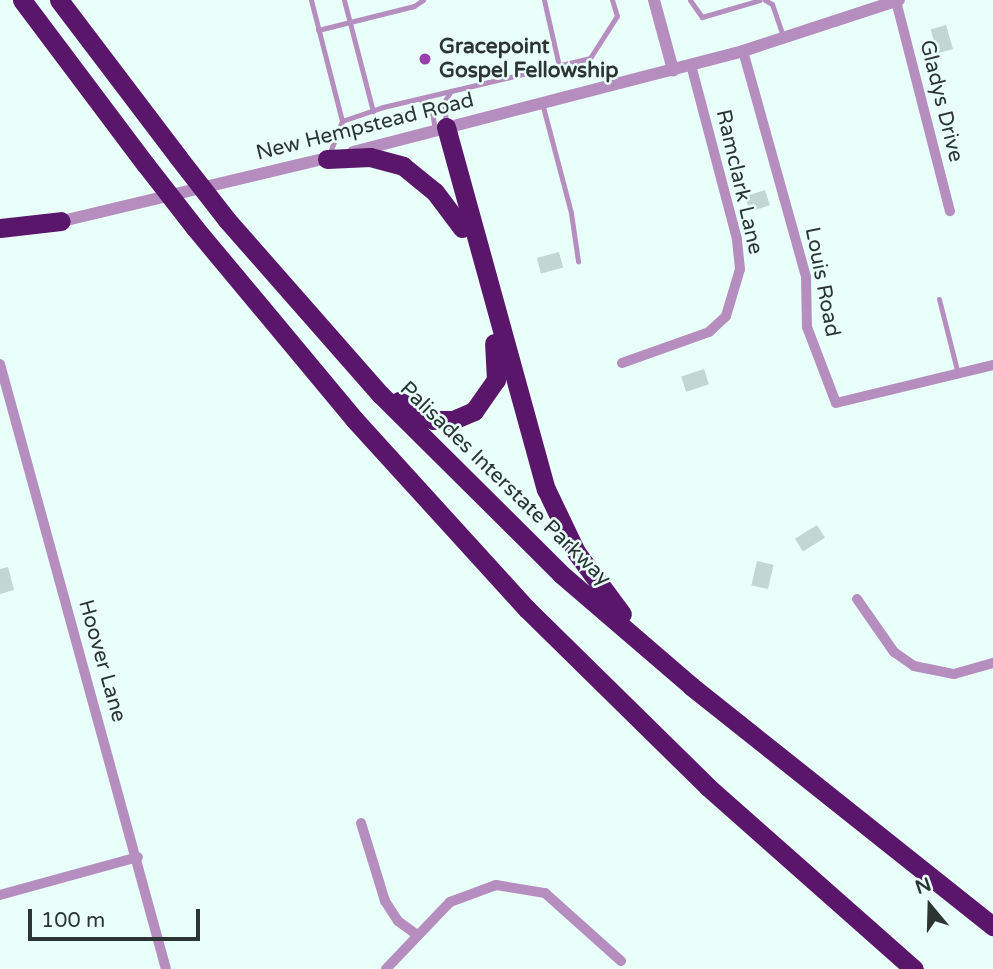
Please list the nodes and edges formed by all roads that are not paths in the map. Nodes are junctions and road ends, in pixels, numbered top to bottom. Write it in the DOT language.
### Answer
graph roads {
  1 [pos="10,0"];
  2 [pos="22,0"];
  3 [pos="59,0"];
  4 [pos="311,0"];
  5 [pos="344,0"];
  6 [pos="423,0"];
  7 [pos="544,0"];
  8 [pos="612,0"];
  9 [pos="654,0"];
  10 [pos="690,0"];
  11 [pos="762,0"];
  12 [pos="897,1"];
  13 [pos="350,23"];
  14 [pos="318,30"];
  15 [pos="783,38"];
  16 [pos="743,51"];
  17 [pos="691,65"];
  18 [pos="559,66"];
  19 [pos="673,70"];
  20 [pos="452,89"];
  21 [pos="416,99"];
  22 [pos="542,103"];
  23 [pos="373,111"];
  24 [pos="342,121"];
  25 [pos="441,128"];
  26 [pos="125,138"];
  27 [pos="327,159"];
  28 [pos="950,211"];
  29 [pos="61,221"];
  30 [pos="0,228"];
  31 [pos="462,228"];
  32 [pos="0,237"];
  33 [pos="578,261"];
  34 [pos="939,299"];
  35 [pos="295,300"];
  36 [pos="622,363"];
  37 [pos="0,364"];
  38 [pos="993,365"];
  39 [pos="958,374"];
  40 [pos="857,599"];
  41 [pos="993,663"];
  42 [pos="723,712"];
  43 [pos="361,823"];
  44 [pos="138,858"];
  45 [pos="0,895"];
  46 [pos="993,926"];
  47 [pos="416,934"];
  48 [pos="621,961"];
  49 [pos="166,969"];
  50 [pos="386,969"];
  51 [pos="914,969"];
  1 -- 26 [label="highway"];
  2 -- 26 [label="highway"];
  3 -- 35 [label="highway, Palisades Interstate Parkway, bridge"];
  4 -- 14 [label="lane"];
  5 -- 13 [label="lane"];
  6 -- 13 [label="lane"];
  7 -- 18 [label="lane"];
  8 -- 18 [label="lane"];
  9 -- 19 [label="street"];
  10 -- 11 [label="lane"];
  11 -- 15 [label="lane"];
  12 -- 15 [label="street, New Hempstead Road"];
  12 -- 28 [label="street, Gladys Drive"];
  13 -- 14 [label="lane"];
  13 -- 23 [label="lane"];
  14 -- 24 [label="lane"];
  15 -- 16 [label="street, New Hempstead Road"];
  16 -- 17 [label="street, New Hempstead Road"];
  16 -- 39 [label="street, Louis Road"];
  17 -- 19 [label="street, New Hempstead Road"];
  17 -- 36 [label="street, Ramclark Lane"];
  18 -- 20 [label="lane"];
  19 -- 22 [label="street, New Hempstead Road"];
  20 -- 21 [label="lane"];
  20 -- 25 [label="lane"];
  21 -- 23 [label="lane"];
  21 -- 25 [label="lane"];
  22 -- 25 [label="street, New Hempstead Road"];
  22 -- 33 [label="lane"];
  23 -- 24 [label="lane"];
  24 -- 27 [label="lane"];
  25 -- 27 [label="street, New Hempstead Road"];
  25 -- 31 [label="highway"];
  25 -- 42 [label="highway"];
  26 -- 51 [label="highway, bridge"];
  27 -- 29 [label="street, New Hempstead Road"];
  27 -- 31 [label="highway"];
  29 -- 30 [label="highway"];
  29 -- 32 [label="street, New Hempstead Road"];
  31 -- 35 [label="highway"];
  34 -- 39 [label="lane"];
  35 -- 42 [label="highway, Palisades Interstate Parkway"];
  37 -- 44 [label="street, Hoover Lane"];
  38 -- 39 [label="street, Louis Road"];
  40 -- 41 [label="street"];
  42 -- 46 [label="highway, Palisades Interstate Parkway"];
  43 -- 47 [label="street"];
  44 -- 45 [label="street"];
  44 -- 49 [label="street, Hoover Lane"];
  47 -- 48 [label="street"];
  47 -- 50 [label="street"];
}
